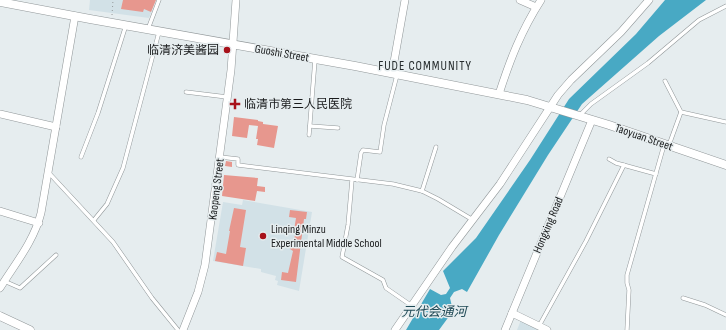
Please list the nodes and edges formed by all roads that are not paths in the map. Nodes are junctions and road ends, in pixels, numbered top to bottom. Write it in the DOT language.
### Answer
graph roads {
  1 [pos="159,0"];
  2 [pos="236,0"];
  3 [pos="405,0"];
  4 [pos="520,0"];
  5 [pos="541,0"];
  6 [pos="649,0"];
  7 [pos="0,2"];
  8 [pos="726,6"];
  9 [pos="536,7"];
  10 [pos="75,16"];
  11 [pos="126,26"];
  12 [pos="148,29"];
  13 [pos="160,31"];
  14 [pos="233,44"];
  15 [pos="315,59"];
  16 [pos="395,74"];
  17 [pos="665,81"];
  18 [pos="186,92"];
  19 [pos="499,94"];
  20 [pos="228,97"];
  21 [pos="550,107"];
  22 [pos="562,110"];
  23 [pos="682,112"];
  24 [pos="0,114"];
  25 [pos="579,116"];
  26 [pos="592,120"];
  27 [pos="726,122"];
  28 [pos="310,126"];
  29 [pos="56,127"];
  30 [pos="338,128"];
  31 [pos="309,135"];
  32 [pos="666,145"];
  33 [pos="436,147"];
  34 [pos="81,157"];
  35 [pos="220,157"];
  36 [pos="609,159"];
  37 [pos="624,165"];
  38 [pos="726,165"];
  39 [pos="48,173"];
  40 [pos="656,174"];
  41 [pos="352,180"];
  42 [pos="357,180"];
  43 [pos="422,191"];
  44 [pos="0,211"];
  45 [pos="94,220"];
  46 [pos="473,220"];
  47 [pos="39,223"];
  48 [pos="56,255"];
  49 [pos="4,282"];
  50 [pos="0,288"];
  51 [pos="683,298"];
  52 [pos="412,306"];
  53 [pos="512,313"];
  54 [pos="726,314"];
  55 [pos="0,316"];
  56 [pos="539,326"];
  57 [pos="30,330"];
  58 [pos="178,330"];
  59 [pos="183,330"];
  60 [pos="395,330"];
  61 [pos="505,330"];
  62 [pos="547,330"];
  63 [pos="627,330"];
  1 -- 12 [label="lane"];
  2 -- 14 [label="street, Kaopeng Street"];
  3 -- 16 [label="street"];
  4 -- 9 [label="street"];
  5 -- 9 [label="street"];
  6 -- 21 [label="street"];
  7 -- 10 [label="street, Guoshi Street"];
  8 -- 25 [label="lane"];
  9 -- 19 [label="street"];
  10 -- 11 [label="street, Guoshi Street"];
  10 -- 29 [label="street"];
  11 -- 12 [label="street, Guoshi Street"];
  11 -- 34 [label="lane"];
  12 -- 13 [label="street, Guoshi Street"];
  13 -- 14 [label="street, Guoshi Street"];
  13 -- 45 [label="lane"];
  14 -- 15 [label="street, Guoshi Street"];
  14 -- 20 [label="street, Kaopeng Street"];
  15 -- 16 [label="street, Guoshi Street"];
  15 -- 28 [label="lane"];
  16 -- 19 [label="street, Guoshi Street"];
  16 -- 42 [label="lane"];
  17 -- 23 [label="lane"];
  18 -- 20 [label="lane"];
  19 -- 21 [label="street, Guoshi Street"];
  20 -- 35 [label="street, Kaopeng Street"];
  21 -- 22 [label="street, Guoshi Street"];
  21 -- 46 [label="street"];
  22 -- 25 [label="street, Taoyuan Street"];
  23 -- 27 [label="lane"];
  23 -- 32 [label="lane"];
  24 -- 29 [label="street"];
  25 -- 26 [label="street, Taoyuan Street"];
  26 -- 32 [label="street, Taoyuan Street"];
  26 -- 53 [label="street, Hongxing Road"];
  28 -- 30 [label="lane"];
  28 -- 31 [label="lane"];
  29 -- 39 [label="street"];
  32 -- 38 [label="street, Taoyuan Street"];
  32 -- 40 [label="lane"];
  33 -- 43 [label="lane"];
  35 -- 41 [label="lane"];
  35 -- 59 [label="street, Kaopeng Street"];
  36 -- 37 [label="lane"];
  37 -- 40 [label="lane"];
  37 -- 56 [label="lane"];
  39 -- 45 [label="lane"];
  39 -- 47 [label="street"];
  40 -- 63 [label="lane"];
  41 -- 42 [label="lane"];
  41 -- 52 [label="lane"];
  42 -- 43 [label="lane"];
  43 -- 46 [label="lane"];
  44 -- 47 [label="street"];
  45 -- 58 [label="lane"];
  46 -- 52 [label="street"];
  47 -- 49 [label="street"];
  48 -- 49 [label="lane"];
  49 -- 50 [label="street"];
  51 -- 54 [label="lane"];
  52 -- 60 [label="street"];
  53 -- 56 [label="street"];
  53 -- 61 [label="street, Hongxing Road"];
  55 -- 57 [label="street"];
  56 -- 62 [label="street"];
}
